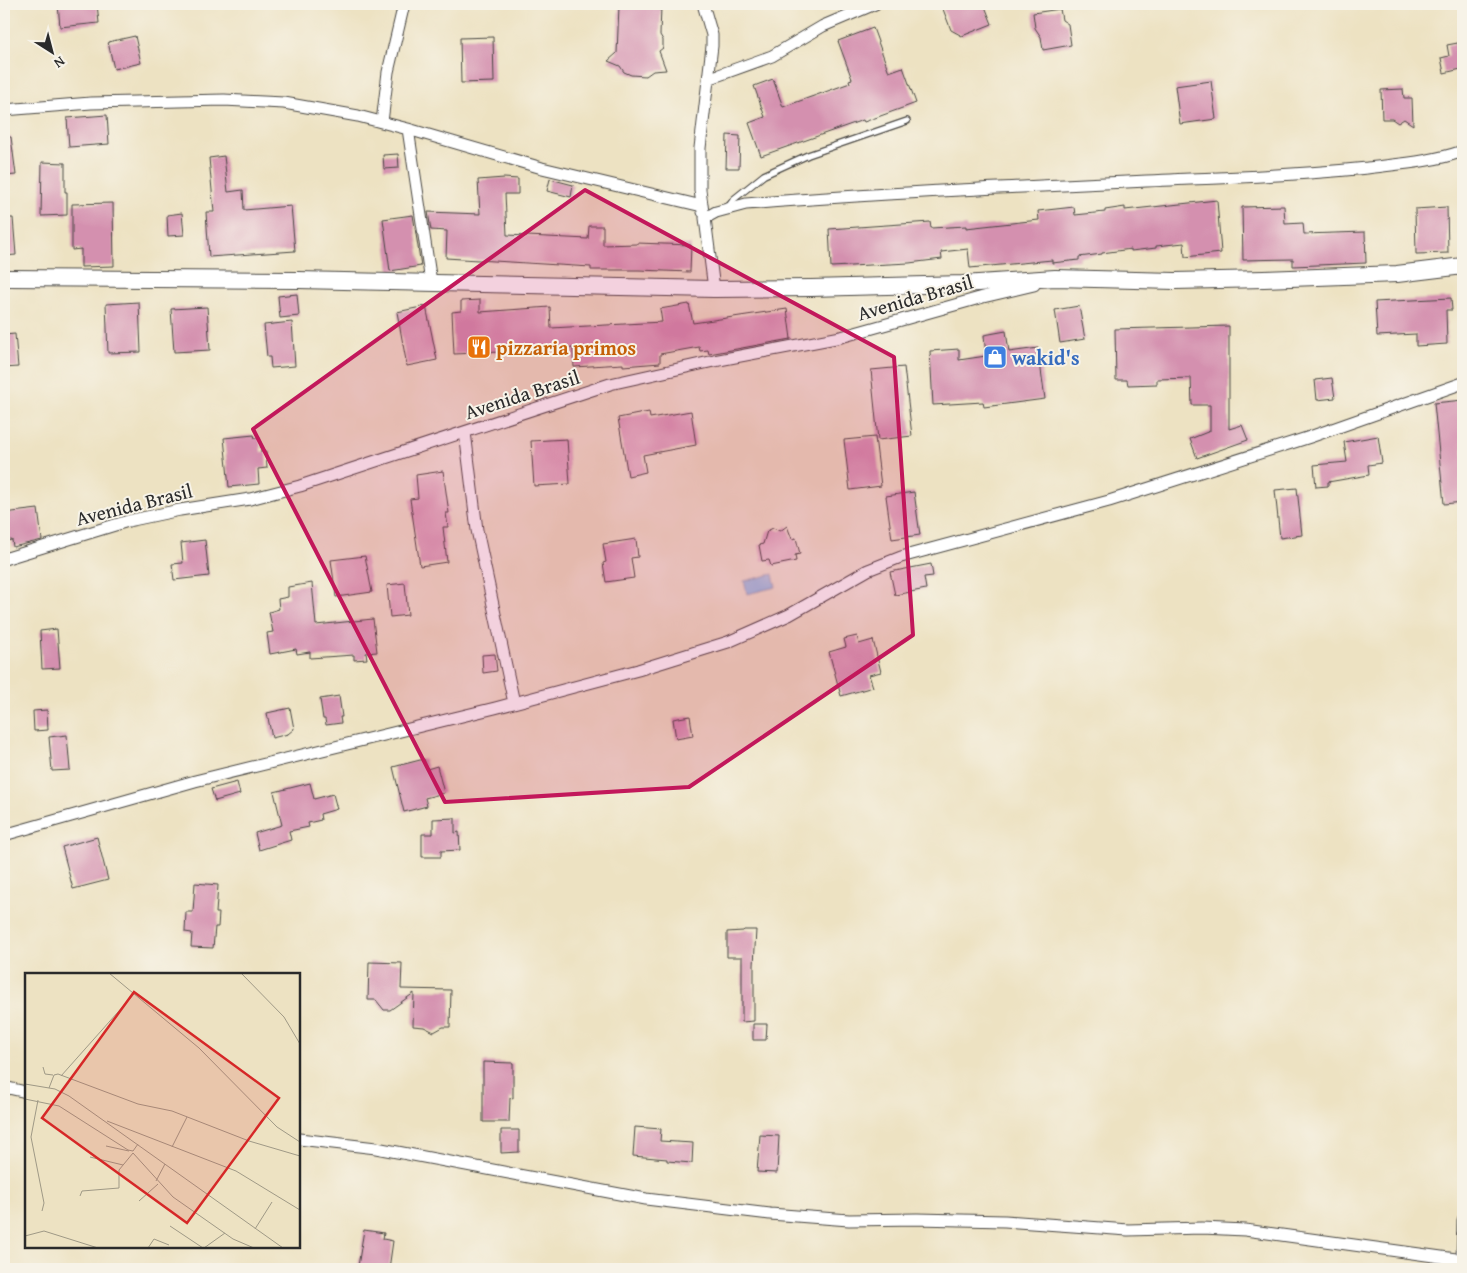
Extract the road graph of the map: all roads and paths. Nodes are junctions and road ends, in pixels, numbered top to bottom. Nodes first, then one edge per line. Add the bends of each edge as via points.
1 (404, 4) edge
2 (702, 4) edge
3 (875, 4) edge
4 (708, 79) junction
5 (4, 110) edge
6 (907, 121) dead end
7 (382, 122) junction
8 (408, 129) junction
9 (1463, 151) edge
10 (702, 206) junction
11 (727, 209) junction
12 (705, 218) junction
13 (1463, 266) edge
14 (4, 278) edge
15 (1055, 278) junction
16 (431, 282) junction
17 (714, 288) junction
18 (1463, 383) edge
19 (465, 432) junction
20 (4, 559) edge
21 (514, 704) junction
22 (4, 835) edge
23 (4, 1087) edge
24 (25, 1092) edge
25 (300, 1139) edge
26 (1463, 1220) edge
27 (1462, 1260) edge

1 - 7 street via 388,72
2 - 4 street via 712,35
3 - 4 street via 822,26 772,56
4 - 10 street via 700,148
5 - 7 street via 92,103 224,100 284,103
6 - 11 lane via 808,155 764,175 734,199
7 - 8 street
8 - 10 street via 542,168
8 - 16 street
9 - 11 street via 1417,162 1333,171 972,189 756,203
10 - 12 street
11 - 12 street
12 - 17 street
13 - 15 main road via 1397,274 1264,279
14 - 16 main road
15 - 17 main road via 891,287
15 - 19 street, Avenida Brasil via 840,338 610,384
16 - 17 main road
18 - 21 street via 1310,437 1108,500 901,557 868,570 789,615 728,642
19 - 20 street, Avenida Brasil via 300,486 250,499 128,521
19 - 21 street via 477,530
21 - 22 street via 195,781
23 - 24 street
25 - 27 street via 376,1148 646,1199 770,1214 849,1220 1005,1221 1128,1230 1245,1230
26 - 27 street

